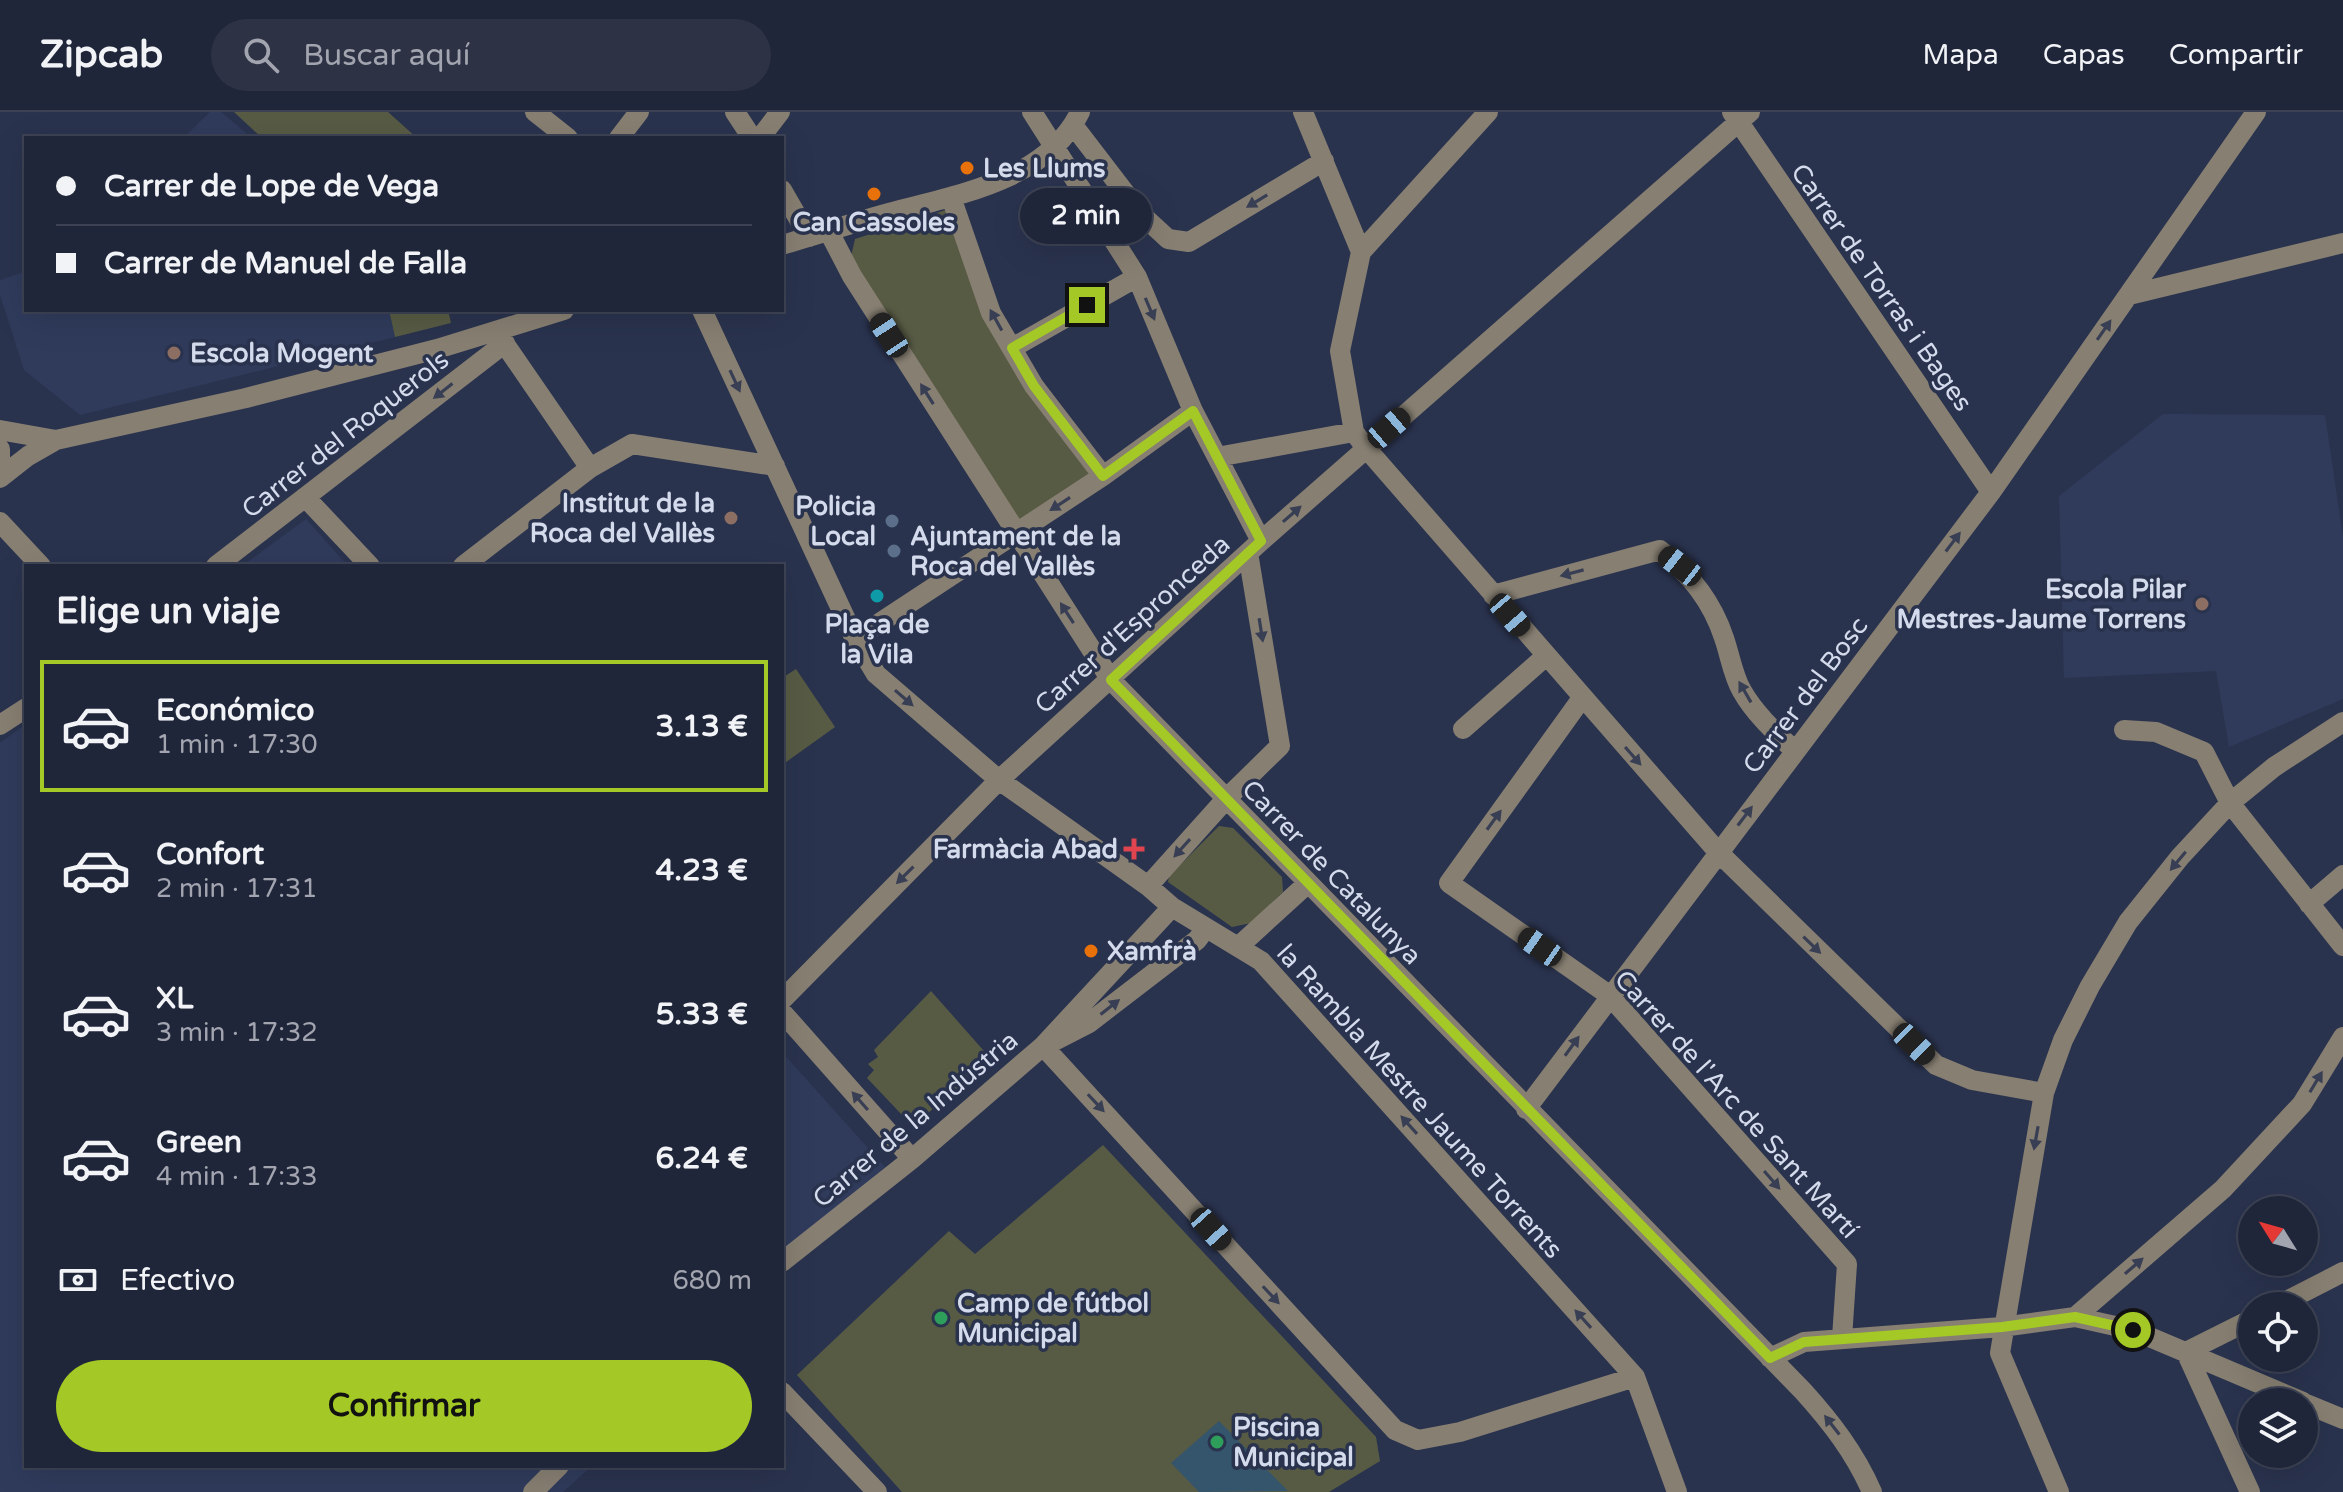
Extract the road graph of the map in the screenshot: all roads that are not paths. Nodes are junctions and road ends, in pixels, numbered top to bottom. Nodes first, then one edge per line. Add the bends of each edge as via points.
1 (535, 112) edge
2 (639, 112) edge
3 (735, 112) edge
4 (780, 112) edge
5 (1032, 112) edge
6 (1303, 112) edge
7 (1488, 112) edge
8 (2256, 112) edge
9 (1740, 116) edge
10 (1076, 119) edge
11 (565, 136) edge
12 (621, 136) edge
13 (751, 136) edge
14 (762, 136) edge
15 (1054, 146) junction
16 (1324, 161) junction
17 (784, 192) edge
18 (951, 197) junction
19 (818, 234) junction
20 (2343, 243) edge
21 (784, 244) edge
22 (1361, 252) junction
23 (1137, 277) junction
24 (2129, 295) junction
25 (559, 312) edge
26 (703, 312) edge
27 (500, 337) junction
28 (1012, 348) junction
29 (1193, 411) junction
30 (0, 430) edge
31 (56, 440) junction
32 (1360, 440) junction
33 (0, 449) edge
34 (1217, 457) junction
35 (775, 466) junction
36 (590, 468) junction
37 (0, 476) edge
38 (1103, 476) junction
39 (1991, 492) junction
40 (305, 497) junction
41 (0, 522) edge
42 (1015, 533) junction
43 (1254, 547) junction
44 (39, 564) edge
45 (219, 564) edge
46 (368, 564) edge
47 (466, 564) edge
48 (1493, 595) junction
49 (855, 639) junction
50 (1546, 656) junction
51 (1111, 680) junction
52 (1582, 698) junction
53 (24, 709) edge
54 (2343, 722) edge
55 (0, 725) edge
56 (1463, 729) dead end
57 (2124, 730) dead end
58 (1795, 751) junction
59 (999, 780) junction
60 (1226, 799) junction
61 (2230, 803) junction
62 (1718, 852) junction
63 (2343, 875) edge
64 (1148, 886) junction
65 (1313, 889) junction
66 (2309, 904) junction
67 (1172, 907) junction
68 (1206, 928) junction
69 (2343, 946) edge
70 (1238, 947) junction
71 (1609, 995) junction
72 (784, 998) edge
73 (784, 1014) edge
74 (2343, 1037) edge
75 (1043, 1046) junction
76 (2044, 1093) junction
77 (1526, 1109) junction
78 (912, 1159) junction
79 (784, 1260) edge
80 (2343, 1272) edge
81 (2304, 1292) edge
82 (2075, 1317) junction
83 (2238, 1326) edge
84 (2002, 1327) junction
85 (1842, 1338) junction
86 (2186, 1352) junction
87 (1770, 1358) junction
88 (1635, 1377) junction
89 (2270, 1388) edge
90 (784, 1394) edge
91 (2318, 1408) edge
92 (2343, 1419) edge
93 (557, 1468) edge
94 (533, 1492) edge
95 (877, 1492) edge
96 (1677, 1492) edge
97 (1872, 1492) edge
98 (2059, 1492) edge
99 (2250, 1492) edge

1 - 11 street
2 - 12 street
3 - 13 street
4 - 14 street
5 - 15 street
6 - 16 street
7 - 22 street
8 - 24 street, Carrer del Bosc
9 - 32 street, Carrer d'Espronceda
9 - 39 street, Carrer de Torras i Bages
10 - 15 street
16 -> 10 street via 1189,242 1168,239 1142,215
15 - 18 street via 1005,178
15 - 23 street
16 - 22 street
17 - 19 street, Carrer de Catalunya
18 - 19 street
28 -> 18 street via 991,313
19 - 21 street
42 -> 19 street, Carrer de Catalunya via 852,276
20 - 24 street
22 - 32 street via 1340,351
23 - 28 street
23 -> 29 street
39 -> 24 street, Carrer del Bosc
25 - 27 street
26 -> 35 street, la Rambla Mestre Jaume Torrents
27 - 31 street
27 - 36 street
27 -> 40 street, Carrer del Roquerols
28 - 38 street via 1034,386
29 - 34 street
29 - 38 street
30 - 31 street
31 - 37 street
32 - 34 street
43 -> 32 street, Carrer d'Espronceda
32 - 48 street
33 - 37 street
34 - 43 street
35 - 36 street via 632,444
35 - 49 street, la Rambla Mestre Jaume Torrents
36 - 47 street
38 -> 42 street
58 -> 39 street, Carrer del Bosc
40 - 45 street, Carrer del Roquerols
40 - 46 street
41 - 44 street
42 - 49 street
51 -> 42 street, Carrer de Catalunya
43 - 51 street, Carrer d'Espronceda
43 -> 60 street via 1280,746
48 - 50 street
58 -> 48 street via 1768,727 1741,690 1707,598 1660,550
49 -> 59 street, la Rambla Mestre Jaume Torrents via 876,674
50 - 52 street
50 - 56 street
51 - 59 street, Carrer d'Espronceda
51 - 60 street, Carrer de Catalunya
52 -> 62 street
71 -> 52 street, Carrer de l'Arc de Sant Martí via 1449,883
53 - 55 street
54 - 61 street
57 - 61 street via 2156,732 2204,752
62 -> 58 street, Carrer del Bosc
59 - 64 street, la Rambla Mestre Jaume Torrents
59 -> 72 street, Carrer d'Espronceda
60 -> 64 street
60 - 65 street, Carrer de Catalunya
61 - 66 street
61 -> 76 street via 2128,922 2063,1040
62 - 71 street, Carrer del Bosc
62 -> 76 street via 1936,1065 1972,1080
63 - 66 street
64 - 67 street, la Rambla Mestre Jaume Torrents
65 - 70 street
65 - 77 street, Carrer de Catalunya
66 - 69 street
67 - 68 street, la Rambla Mestre Jaume Torrents
67 - 75 street, Carrer de la Indústria
68 - 70 street, la Rambla Mestre Jaume Torrents
75 -> 68 street, Carrer de la Indústria via 1089,1023
88 -> 70 street, la Rambla Mestre Jaume Torrents via 1261,961
77 -> 71 street, Carrer del Bosc
71 -> 85 street, Carrer de l'Arc de Sant Martí via 1847,1264
78 -> 73 street
82 -> 74 street via 2223,1189 2302,1104
75 - 78 street, Carrer de la Indústria
75 -> 88 street via 1395,1430 1418,1440 1460,1432
76 -> 84 street
77 - 87 street, Carrer de Catalunya
78 - 79 street, Carrer de la Indústria
80 - 81 street
82 - 84 street
82 - 86 street via 2133,1330
83 - 86 street
84 - 85 street
84 - 98 street via 2000,1353
85 - 87 street via 1804,1342
86 - 89 street
86 - 99 street
97 -> 87 street, Carrer de Catalunya via 1835,1426
88 - 96 street, la Rambla Mestre Jaume Torrents
90 - 95 street
91 - 92 street
93 - 94 street

